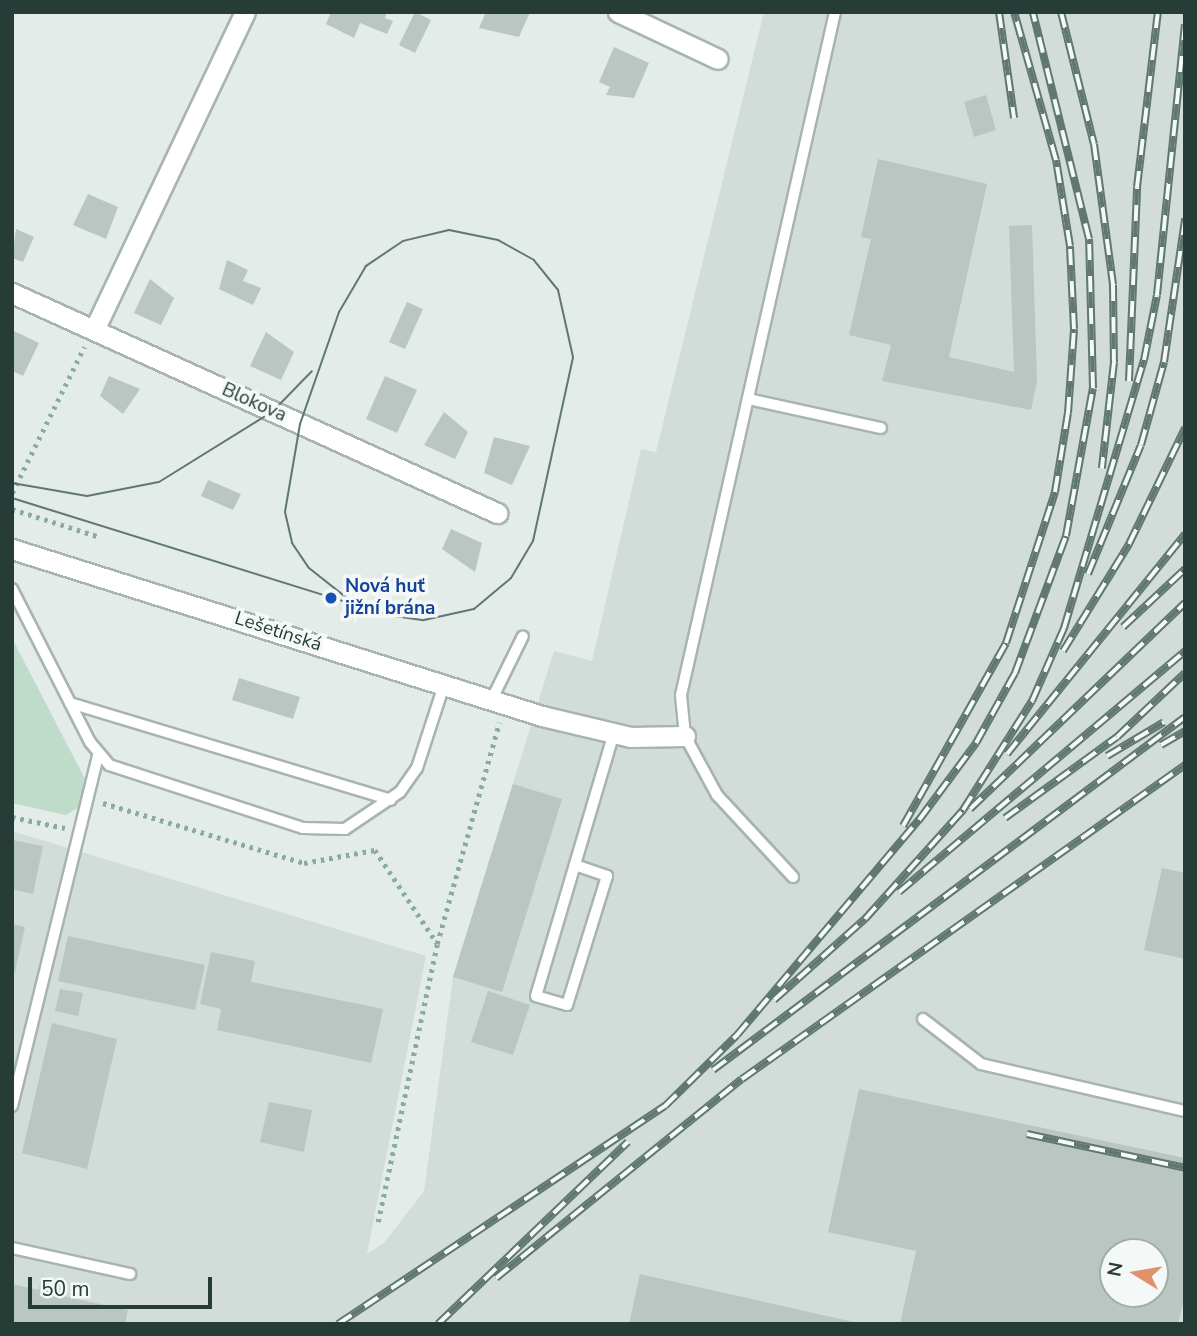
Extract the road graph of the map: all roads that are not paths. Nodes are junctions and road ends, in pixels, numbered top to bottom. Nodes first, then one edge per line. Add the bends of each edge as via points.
1 (245, 12) edge
2 (618, 12) edge
3 (835, 12) edge
4 (718, 59) dead end
5 (12, 293) edge
6 (94, 330) junction
7 (748, 399) junction
8 (881, 428) dead end
9 (497, 513) dead end
10 (12, 549) edge
11 (12, 589) edge
12 (523, 636) dead end
13 (444, 685) junction
14 (498, 703) junction
15 (70, 704) junction
16 (614, 733) junction
17 (685, 736) junction
18 (98, 755) junction
19 (391, 800) junction
20 (575, 865) junction
21 (793, 877) dead end
22 (923, 1019) dead end
23 (12, 1106) edge
24 (1185, 1111) edge
25 (12, 1248) edge
26 (130, 1274) dead end

1 - 6 street
2 - 4 street
3 - 7 lane
5 - 6 street, Blokova
6 - 9 street, Blokova
7 - 8 lane
7 - 17 lane via 681,695
10 - 13 street, Lešetínská
11 - 15 lane
12 - 14 lane
13 - 14 street, Lešetínská
13 - 19 lane via 417,768
14 - 16 street, Lešetínská
15 - 18 lane
15 - 19 lane
16 - 17 street, Lešetínská
16 - 20 lane
17 - 21 lane via 717,796
18 - 19 lane via 136,777 303,828 345,829
18 - 23 lane
20 - 20 lane via 536,996 567,1005 607,876
22 - 24 lane via 981,1064
25 - 26 lane

